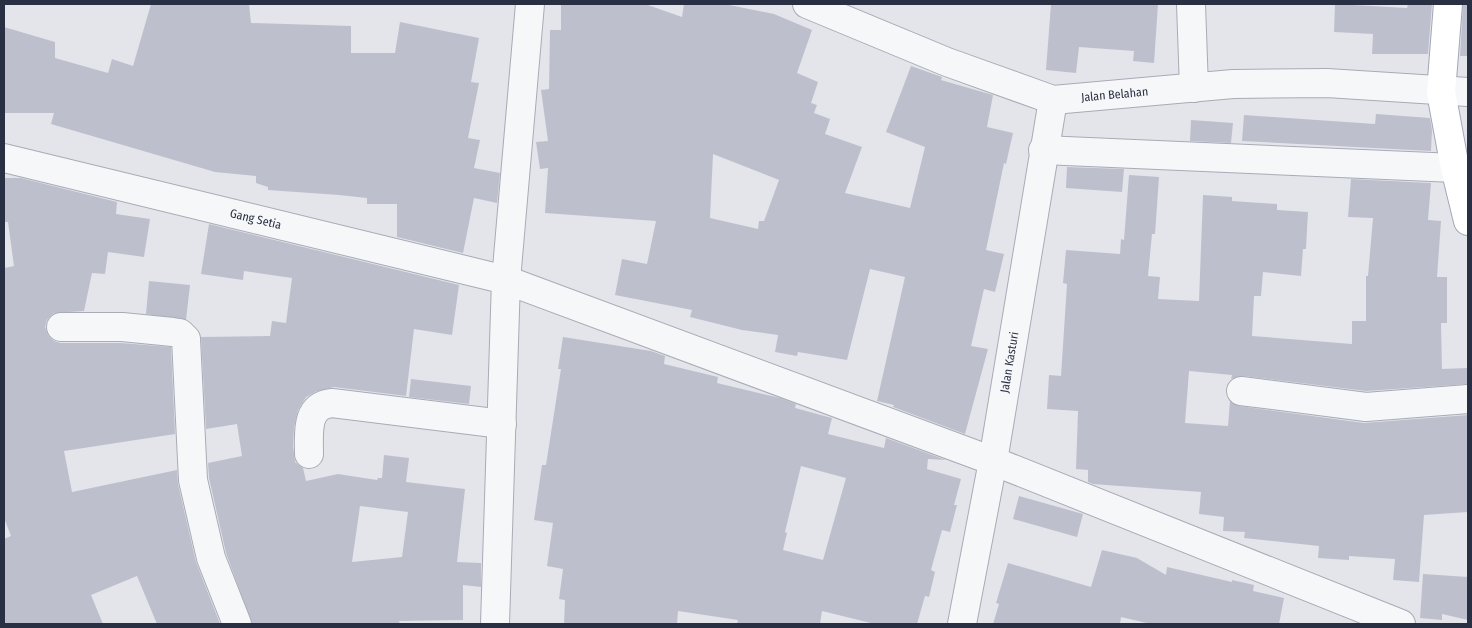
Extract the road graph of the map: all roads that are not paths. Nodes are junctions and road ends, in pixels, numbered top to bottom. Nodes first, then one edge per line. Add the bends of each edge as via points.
1 (530, 4) edge
2 (807, 4) edge
3 (1191, 4) edge
4 (1448, 4) edge
5 (1194, 88) junction
6 (1441, 92) junction
7 (1468, 92) edge
8 (1053, 100) junction
9 (1043, 150) junction
10 (4, 158) edge
11 (1455, 168) junction
12 (1468, 221) edge
13 (506, 280) junction
14 (61, 327) dead end
15 (1241, 391) dead end
16 (1468, 399) edge
17 (502, 424) junction
18 (309, 454) dead end
19 (993, 461) junction
20 (237, 624) edge
21 (495, 624) edge
22 (962, 624) edge
23 (1401, 624) edge

1 - 13 street
2 - 8 street, Jalan Belahan via 947,62
3 - 5 street
4 - 6 main road
5 - 6 street, Jalan Belahan via 1233,84 1327,83
5 - 8 street, Jalan Belahan
6 - 7 street, Jalan Belahan
6 - 11 main road
8 - 9 street, Jalan Kasturi
9 - 11 street
9 - 19 street, Jalan Kasturi
10 - 13 street, Gang Setia
11 - 12 main road
13 - 17 street
13 - 19 street, Gang Setia
14 - 20 street via 122,327 173,332 186,339 193,480 211,558
15 - 16 street via 1366,408
17 - 18 street via 322,404 315,409 310,420
17 - 21 street
19 - 22 street, Jalan Kasturi
19 - 23 street, Gang Setia

